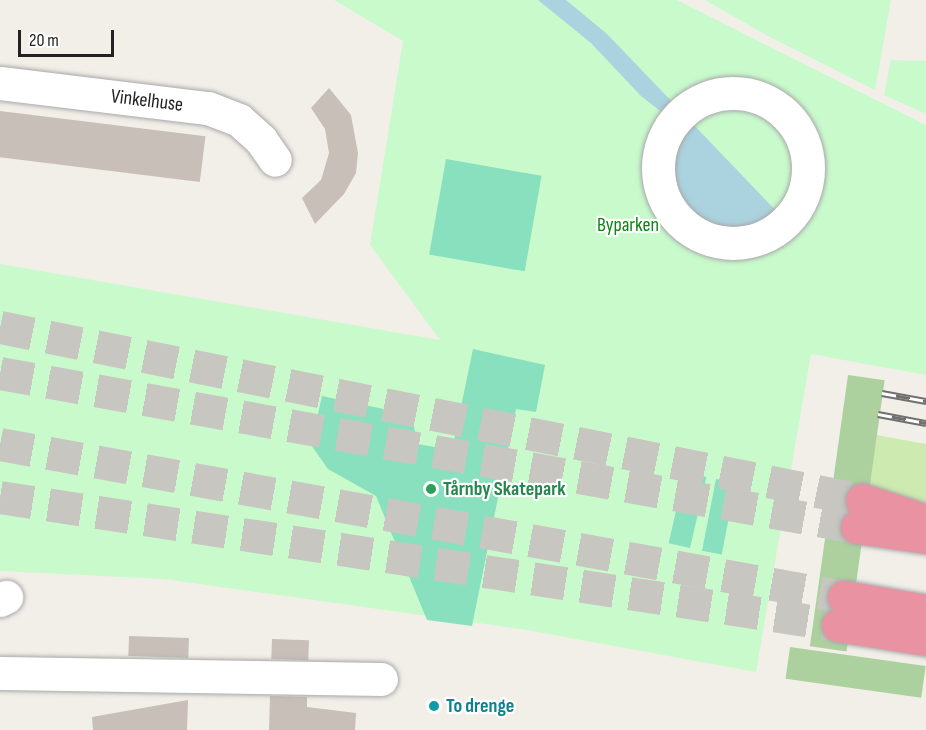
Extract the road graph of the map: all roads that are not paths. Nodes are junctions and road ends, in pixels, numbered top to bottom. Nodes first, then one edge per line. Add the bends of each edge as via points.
1 (0, 83) edge
2 (691, 105) joint
3 (275, 160) dead end
4 (926, 521) edge
5 (926, 537) edge
6 (926, 611) edge
7 (926, 639) edge
8 (0, 673) edge
9 (381, 679) dead end

1 - 3 street, Vinkelhuse via 208,108 238,120 261,140
2 - 2 street via 719,94 748,93 770,102 788,116 801,134 808,156 808,178 792,215 778,229 760,239 720,243 701,237 671,211 657,173 659,153 665,134
4 - 5 highway via 859,514
6 - 7 highway via 841,611
8 - 9 street

